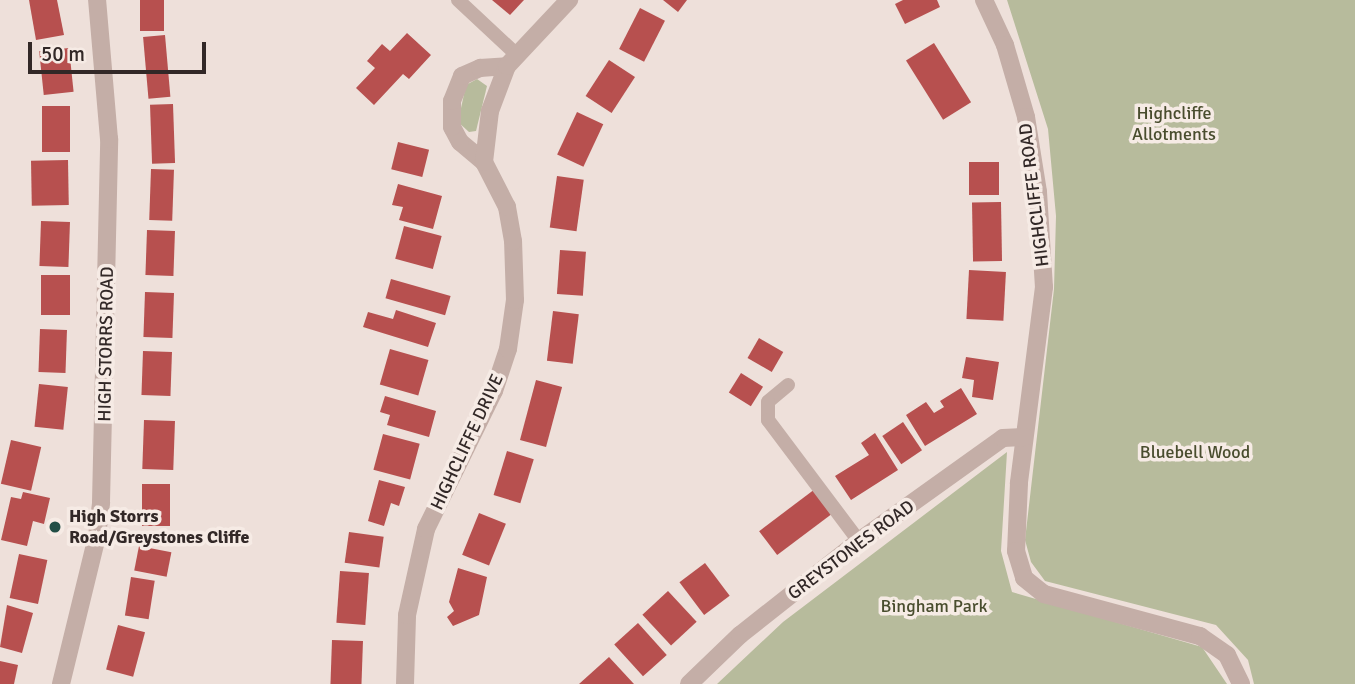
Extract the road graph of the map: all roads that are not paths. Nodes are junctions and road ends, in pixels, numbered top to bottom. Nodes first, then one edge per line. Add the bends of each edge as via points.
1 (97, 0) edge
2 (457, 0) edge
3 (569, 0) edge
4 (984, 0) edge
5 (512, 60) junction
6 (484, 162) junction
7 (788, 385) dead end
8 (1024, 438) junction
9 (859, 541) junction
10 (61, 684) edge
11 (405, 684) edge
12 (689, 684) edge
13 (1241, 684) edge

1 - 10 street, HIGH STORRS ROAD via 109,139 101,502 97,537
2 - 5 lane
3 - 5 street
4 - 8 street, HIGHCLIFFE ROAD via 1005,45 1026,117 1038,192 1044,287
5 - 6 street via 489,111
5 - 6 street, HIGHCLIFFE DRIVE via 462,76 452,101 452,127 460,142
6 - 11 street, HIGHCLIFFE DRIVE via 507,207 513,241 515,299 508,349 494,391 426,529 408,614
7 - 9 lane via 768,402 768,421
8 - 9 street, GREYSTONES ROAD via 1003,438
8 - 13 street, HIGHCLIFFE ROAD via 1016,551 1024,578 1044,594 1200,636 1227,655
9 - 12 street, GREYSTONES ROAD via 740,635

